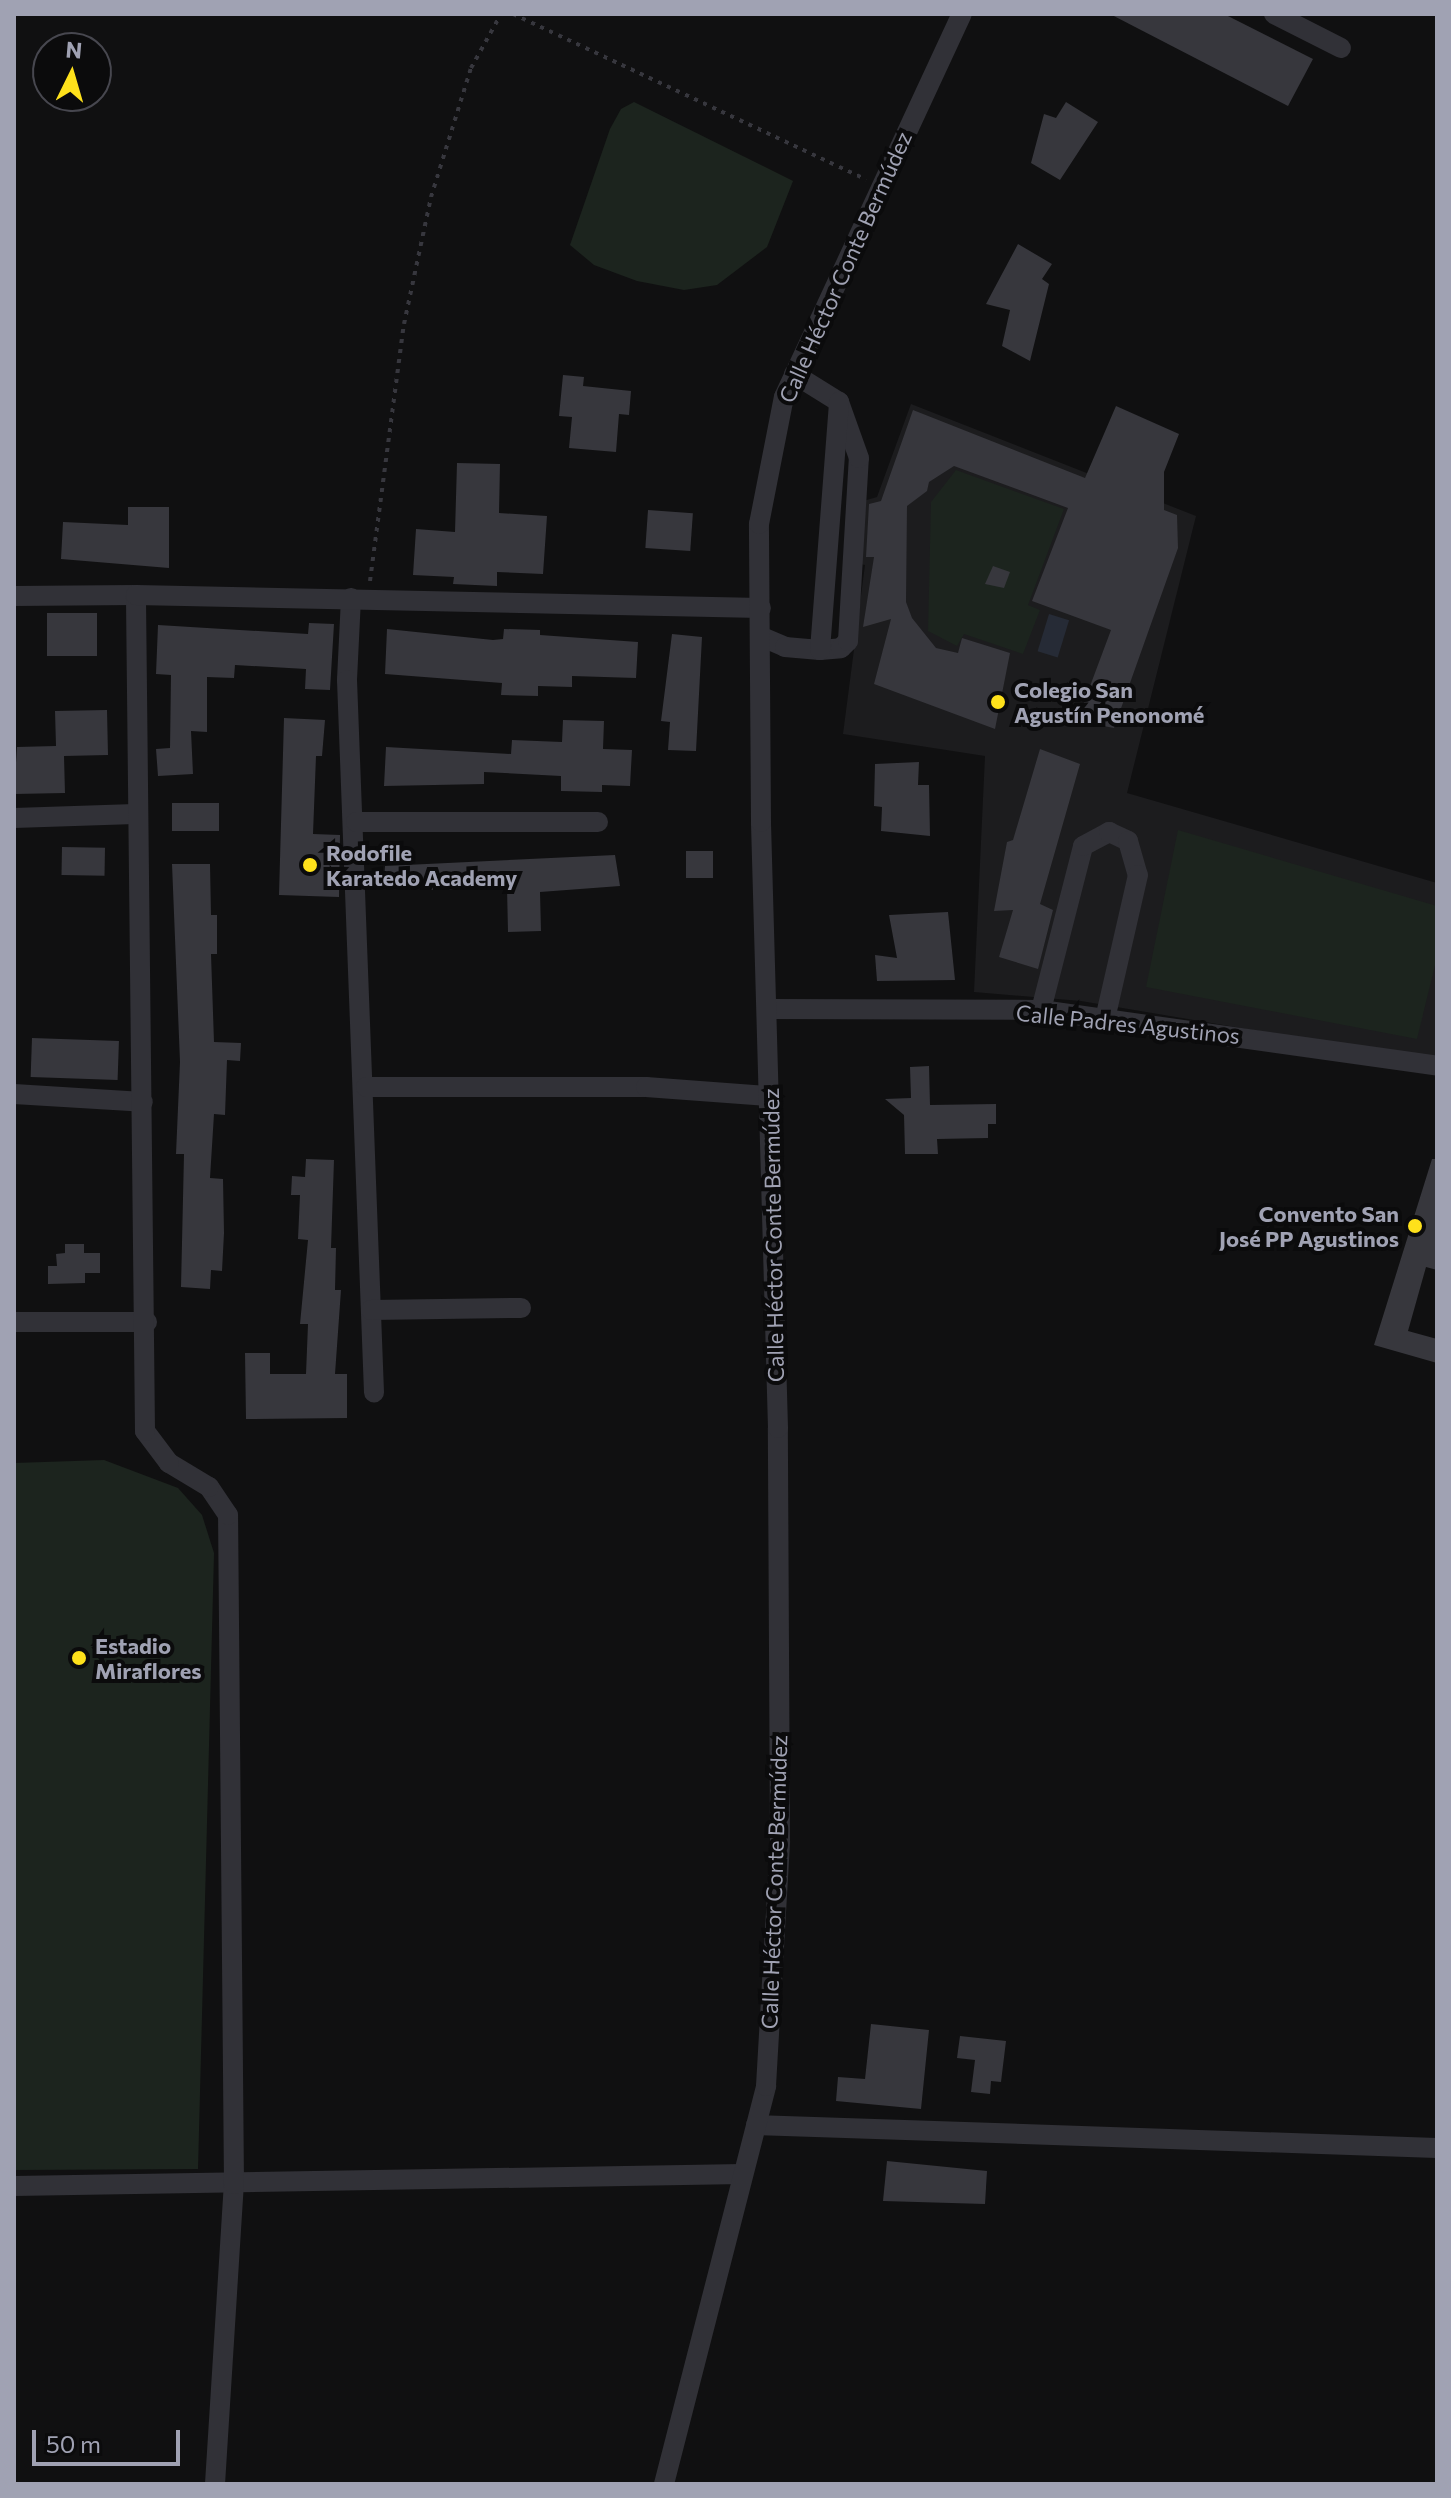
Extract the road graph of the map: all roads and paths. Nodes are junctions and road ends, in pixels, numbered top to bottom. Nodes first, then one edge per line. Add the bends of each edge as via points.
1 (501, 14) edge
2 (513, 14) edge
3 (962, 14) edge
4 (1274, 14) edge
5 (1341, 48) dead end
6 (879, 185) junction
7 (794, 374) junction
8 (136, 595) junction
9 (14, 596) edge
10 (359, 599) junction
11 (761, 608) junction
12 (762, 637) junction
13 (135, 814) junction
14 (14, 818) edge
15 (356, 822) junction
16 (598, 822) dead end
17 (768, 1009) junction
18 (1041, 1010) junction
19 (1105, 1019) junction
20 (1437, 1066) edge
21 (366, 1087) junction
22 (14, 1094) edge
23 (770, 1096) junction
24 (143, 1102) junction
25 (521, 1308) dead end
26 (371, 1310) junction
27 (14, 1322) edge
28 (147, 1322) junction
29 (374, 1392) dead end
30 (756, 2125) junction
31 (1437, 2148) edge
32 (743, 2174) junction
33 (234, 2184) junction
34 (14, 2186) edge
35 (215, 2484) edge
36 (664, 2484) edge

1 - 10 path via 471,68 431,197 404,324
2 - 6 path
3 - 6 street, Calle Héctor Conte Bermúdez
4 - 5 street
6 - 7 street, Calle Héctor Conte Bermúdez
7 - 11 street, Calle Héctor Conte Bermúdez via 784,397 759,524
7 - 12 street via 839,402 859,458 846,644 820,650 785,647
8 - 9 street
8 - 10 street
8 - 13 street
10 - 11 street
10 - 15 street via 347,680
11 - 12 street, Calle Héctor Conte Bermúdez
12 - 17 street, Calle Héctor Conte Bermúdez
13 - 14 street
13 - 24 street
15 - 16 street
15 - 21 street
17 - 18 street, Calle Padres Agustinos
17 - 23 street, Calle Héctor Conte Bermúdez
18 - 19 street, Calle Padres Agustinos
18 - 19 street via 1083,846 1109,832 1128,841 1138,875
19 - 20 street, Calle Padres Agustinos
21 - 23 street via 646,1087
21 - 26 street
22 - 24 street
23 - 30 street, Calle Héctor Conte Bermúdez via 780,1841 766,2086
24 - 28 street
25 - 26 street
26 - 29 street
27 - 28 street
28 - 33 street via 145,1431 169,1463 209,1487 228,1515
30 - 31 street
30 - 32 street, Calle Héctor Conte Bermúdez
32 - 33 street
32 - 36 street, Calle Héctor Conte Bermúdez
33 - 34 street
33 - 35 street

